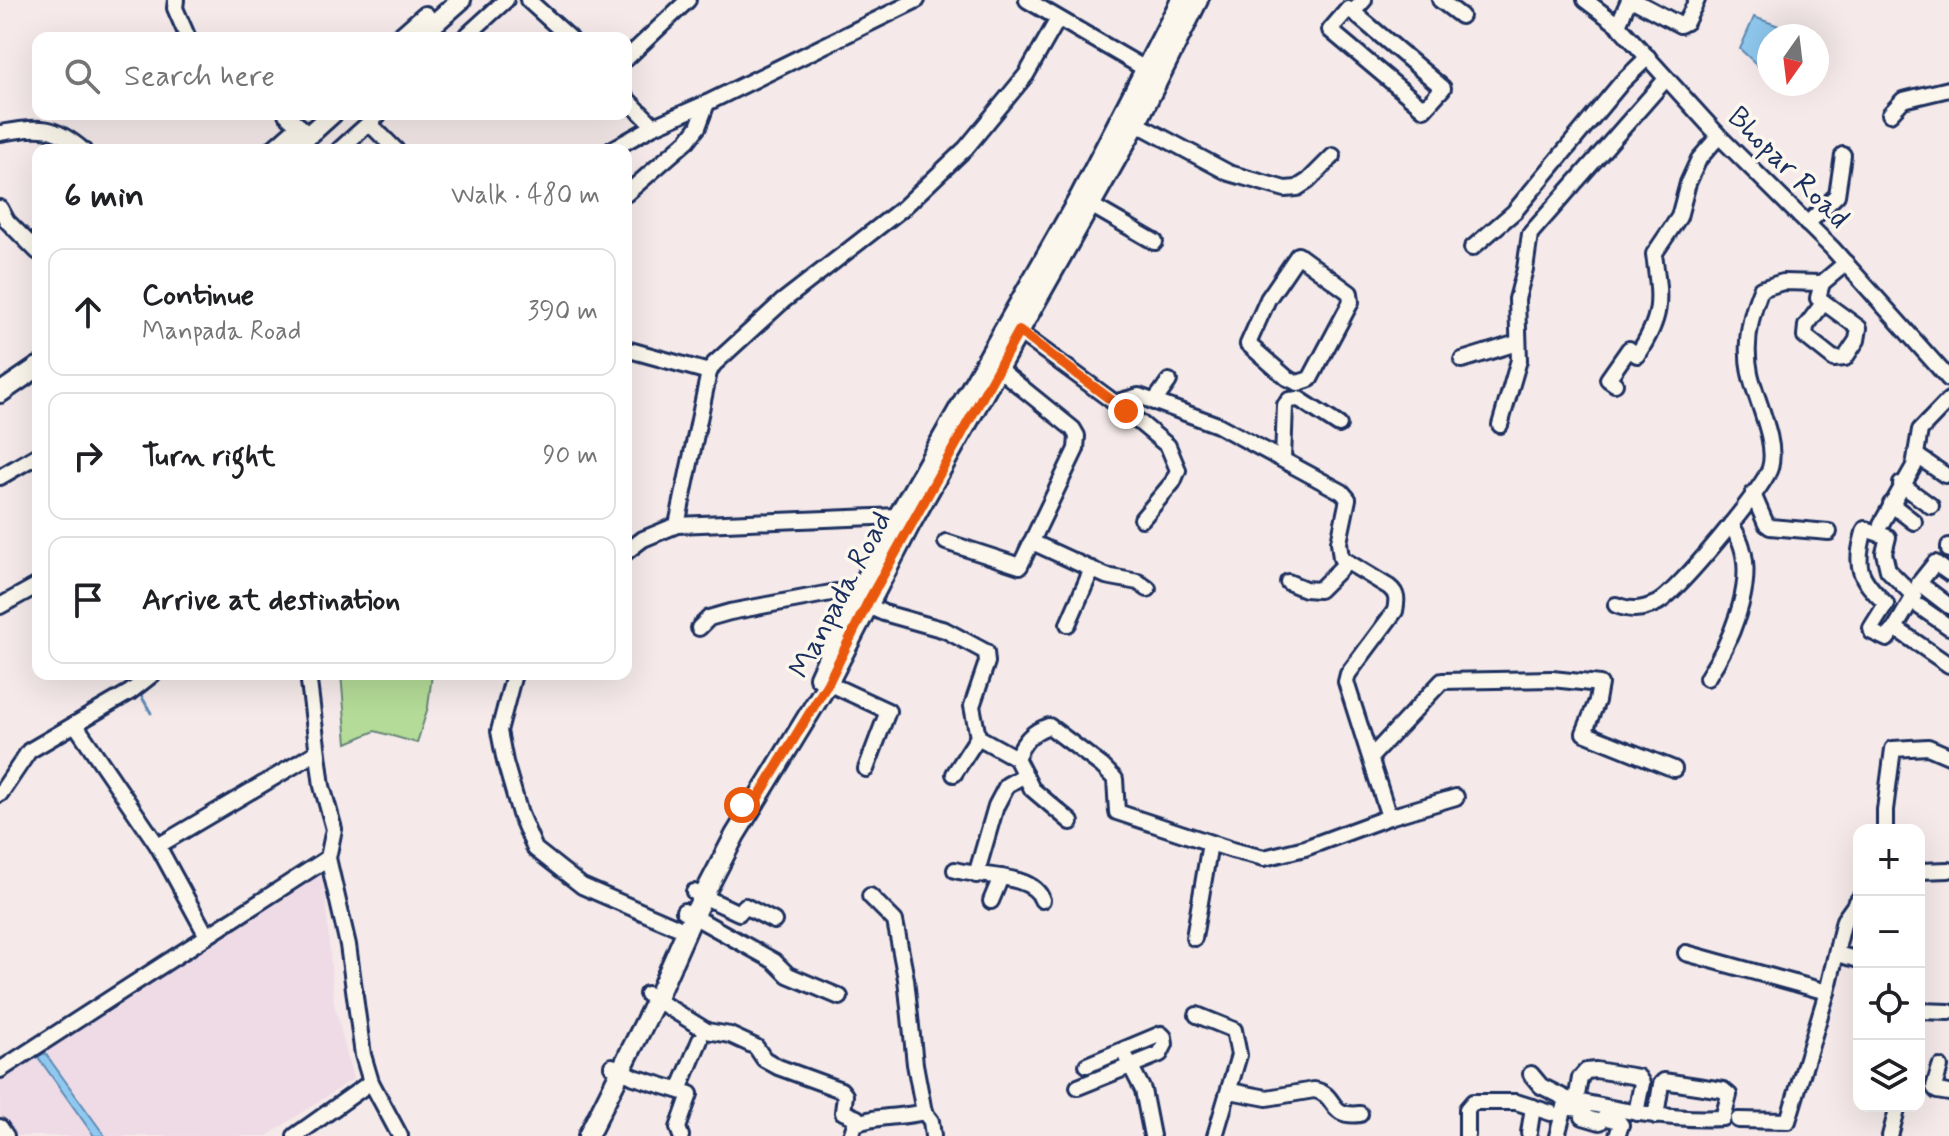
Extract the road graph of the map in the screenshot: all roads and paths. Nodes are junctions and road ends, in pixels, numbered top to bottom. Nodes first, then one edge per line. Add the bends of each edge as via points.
1 (176, 0) edge
2 (443, 0) edge
3 (461, 0) edge
4 (506, 0) edge
5 (528, 0) edge
6 (688, 0) edge
7 (917, 0) edge
8 (1027, 0) edge
9 (1181, 0) edge
10 (1198, 0) edge
11 (1364, 0) edge
12 (1440, 0) edge
13 (1585, 0) edge
14 (1631, 0) edge
15 (1697, 0) edge
16 (1353, 12) junction
17 (1461, 16) dead end
18 (1058, 19) junction
19 (1618, 25) junction
20 (185, 32) edge
21 (407, 32) edge
22 (425, 32) edge
23 (471, 32) edge
24 (563, 32) edge
25 (632, 53) edge
26 (1648, 57) junction
27 (1153, 74) junction
28 (1666, 79) junction
29 (1949, 89) edge
30 (707, 103) junction
31 (632, 104) edge
32 (1890, 114) dead end
33 (293, 120) edge
34 (325, 120) edge
35 (372, 120) edge
36 (375, 120) edge
37 (1129, 120) junction
38 (654, 126) junction
39 (0, 133) edge
40 (1719, 136) junction
41 (76, 144) edge
42 (278, 144) edge
43 (299, 144) edge
44 (346, 144) edge
45 (392, 144) edge
46 (622, 144) edge
47 (1843, 155) dead end
48 (1333, 156) dead end
49 (632, 189) edge
50 (1085, 202) junction
51 (0, 208) edge
52 (4, 222) edge
53 (1807, 224) junction
54 (1155, 242) dead end
55 (32, 247) edge
56 (1472, 248) dead end
57 (1846, 263) junction
58 (1822, 283) junction
59 (1268, 299) joint
60 (1824, 302) dead end
61 (1012, 327) junction
62 (1517, 343) junction
63 (632, 351) edge
64 (32, 358) edge
65 (1462, 360) dead end
66 (992, 363) junction
67 (32, 371) edge
68 (709, 372) junction
69 (0, 379) edge
70 (1949, 379) edge
71 (1169, 381) dead end
72 (1615, 384) dead end
73 (0, 393) edge
74 (1949, 400) edge
75 (1154, 402) junction
76 (1114, 403) junction
77 (1339, 425) dead end
78 (1500, 425) dead end
79 (1916, 455) junction
80 (32, 458) edge
81 (1283, 459) junction
82 (1945, 475) dead end
83 (0, 477) edge
84 (1901, 484) junction
85 (1753, 494) junction
86 (1891, 504) junction
87 (1931, 506) dead end
88 (904, 519) junction
89 (1142, 519) dead end
90 (1914, 522) dead end
91 (1731, 524) junction
92 (1881, 524) dead end
93 (677, 525) junction
94 (1829, 532) dead end
95 (946, 542) dead end
96 (1032, 542) junction
97 (632, 547) edge
98 (1346, 563) junction
99 (1092, 569) junction
100 (1949, 573) edge
101 (1288, 582) dead end
102 (32, 588) edge
103 (1148, 589) dead end
104 (860, 603) junction
105 (1616, 605) dead end
106 (0, 606) edge
107 (1949, 606) edge
108 (1920, 607) dead end
109 (1068, 624) dead end
110 (1949, 627) edge
111 (699, 628) dead end
112 (1895, 628) junction
113 (1949, 665) edge
114 (1707, 678) dead end
115 (145, 680) edge
116 (309, 680) edge
117 (512, 680) edge
118 (823, 680) junction
119 (75, 724) junction
120 (978, 737) junction
121 (317, 752) junction
122 (1949, 756) edge
123 (1371, 757) junction
124 (1016, 758) junction
125 (866, 769) dead end
126 (1674, 769) dead end
127 (954, 774) dead end
128 (1025, 775) junction
129 (0, 794) edge
130 (1456, 797) dead end
131 (1389, 817) junction
132 (1071, 822) dead end
133 (1885, 824) edge
134 (1210, 843) junction
135 (158, 846) junction
136 (328, 858) junction
137 (955, 870) dead end
138 (1949, 870) edge
139 (1925, 871) edge
140 (976, 875) junction
141 (1001, 877) junction
142 (698, 894) junction
143 (870, 896) dead end
144 (1042, 900) dead end
145 (991, 901) dead end
146 (1853, 907) edge
147 (685, 921) junction
148 (774, 921) dead end
149 (207, 936) junction
150 (1194, 938) dead end
151 (1686, 953) dead end
152 (1837, 954) junction
153 (1853, 958) edge
154 (1827, 992) junction
155 (651, 997) junction
156 (840, 997) dead end
157 (1925, 1011) edge
158 (1949, 1012) edge
159 (1197, 1015) dead end
160 (700, 1040) dead end
161 (1119, 1047) junction
162 (1087, 1065) dead end
163 (1132, 1065) junction
164 (1940, 1067) dead end
165 (616, 1068) junction
166 (0, 1070) edge
167 (1531, 1074) dead end
168 (371, 1082) junction
169 (1078, 1087) dead end
170 (679, 1090) junction
171 (1230, 1091) junction
172 (1949, 1093) edge
173 (1572, 1100) junction
174 (1533, 1107) junction
175 (924, 1112) junction
176 (1896, 1112) edge
177 (1551, 1113) dead end
178 (1636, 1113) junction
179 (1360, 1114) dead end
180 (1656, 1116) junction
181 (1738, 1120) dead end
182 (0, 1127) edge
183 (853, 1130) edge
184 (585, 1132) edge
185 (1529, 1133) dead end
186 (6, 1136) edge
187 (295, 1136) edge
188 (400, 1136) edge
189 (681, 1136) edge
190 (933, 1136) edge
191 (1152, 1136) edge
192 (1215, 1136) edge
193 (1467, 1136) edge
194 (1560, 1136) edge
195 (1617, 1136) edge
196 (1890, 1136) edge

1 - 20 street
2 - 21 main road
3 - 22 main road
4 - 23 street
5 - 24 street
6 - 25 street
7 - 30 street
8 - 18 street
9 - 27 main road, Manpada Road
10 - 27 main road, Manpada Road
11 - 16 street
12 - 17 street
13 - 19 street, Bhopar Road
14 - 15 street via 1680,25
14 - 19 street
16 - 16 street via 1348,9 1330,30 1424,109 1443,88
18 - 27 street
18 - 68 street via 1026,75 966,148 903,208 783,301
19 - 26 street, Bhopar Road
26 - 28 street, Bhopar Road
26 - 56 street via 1514,212
27 - 37 main road, Manpada Road
28 - 40 street, Bhopar Road
28 - 62 street via 1530,234 1517,299
29 - 32 street via 1903,100
30 - 38 street
30 - 49 street via 688,140
31 - 38 street
33 - 42 main road
34 - 43 main road
35 - 44 street
36 - 45 street
37 - 48 street via 1229,173 1285,189 1308,181
37 - 50 main road, Manpada Road
38 - 46 street
39 - 41 street via 39,127
40 - 53 street, Bhopar Road
40 - 72 street via 1699,159 1679,217 1654,254 1660,299 1653,331 1637,355 1629,349 1608,379
47 - 53 street via 1837,195
50 - 54 street
50 - 61 main road, Manpada Road
51 - 52 street
52 - 55 street
53 - 57 street, Bhopar Road
57 - 58 street
57 - 70 street, Bhopar Road
58 - 60 street via 1818,298
58 - 85 street via 1783,282 1761,289 1750,315 1749,371 1768,434 1771,467
59 - 59 street via 1298,255 1350,293 1351,302 1310,379 1298,383 1287,378 1248,344
61 - 66 main road, Manpada Road
61 - 76 street
62 - 65 street
62 - 78 street via 1519,360
63 - 68 street
64 - 69 main road
66 - 88 main road, Manpada Road
66 - 96 street via 1077,436 1076,449
67 - 73 main road
68 - 93 street
71 - 75 street
74 - 79 street via 1920,430
75 - 76 street via 1139,396
75 - 81 street via 1218,425
76 - 89 street via 1168,446 1178,470
77 - 81 street via 1299,399 1289,400
79 - 82 street
79 - 84 street
80 - 83 street
81 - 98 street via 1348,499 1338,553
84 - 86 street
84 - 87 street
85 - 91 street
85 - 94 street via 1770,527
86 - 90 street
86 - 92 street
88 - 93 street
88 - 104 main road, Manpada Road
91 - 105 street via 1660,602 1639,610
91 - 114 street via 1742,547 1744,588 1728,644
93 - 97 street
95 - 96 street via 1017,567
96 - 99 street
98 - 101 street via 1319,590
98 - 123 street via 1395,591 1397,600 1395,611 1346,682
99 - 103 street
99 - 109 street
100 - 107 street via 1935,563 1919,584
102 - 106 street
104 - 111 street via 829,592 730,612 709,618
104 - 118 main road, Manpada Road
104 - 120 street via 945,630 986,652 972,706
108 - 110 street
112 - 112 street via 1914,596 1888,570 1888,537 1865,529 1857,565 1871,591 1886,604 1871,630 1887,639
112 - 113 street
115 - 119 street
116 - 121 street
117 - 147 street via 499,731 520,814 535,849 582,886
118 - 125 street via 888,711
118 - 142 main road, Manpada Road
119 - 129 street via 29,751
119 - 135 street
120 - 124 street
120 - 127 street
121 - 135 street
121 - 136 street via 334,829
122 - 133 street via 1928,747 1893,749
123 - 126 street via 1442,681 1552,679 1600,684 1584,733
123 - 131 street
124 - 128 street
124 - 134 street via 1035,731 1049,726 1115,779 1117,812
128 - 132 street via 1032,789
128 - 140 street via 1007,785 996,806
130 - 131 street
131 - 134 street via 1279,856 1264,858
134 - 150 street
135 - 149 street
136 - 149 street
136 - 168 street
137 - 140 street
138 - 139 street
140 - 141 street
141 - 144 street via 1030,885
141 - 145 street
142 - 147 main road, Manpada Road
142 - 148 street via 739,913 745,906
143 - 175 street via 895,921
146 - 152 street via 1844,920
147 - 155 main road, Manpada Road
147 - 156 street
149 - 166 street
151 - 154 street
152 - 153 street
152 - 154 street
154 - 181 street via 1788,1121
155 - 165 main road, Manpada Road
155 - 183 street via 707,1031 756,1047 778,1067 841,1090 843,1112 857,1118
157 - 158 street
159 - 171 street via 1234,1030 1239,1055
160 - 170 street
161 - 162 street
161 - 163 street
161 - 163 street via 1163,1034 1160,1054
163 - 169 street
163 - 191 street
164 - 172 street via 1934,1087
165 - 170 street
165 - 184 main road, Manpada Road
167 - 173 street via 1541,1086
168 - 187 street
168 - 188 street
170 - 189 street via 690,1097 678,1128
171 - 179 street via 1267,1098 1321,1091 1335,1109
171 - 192 street
173 - 178 street
173 - 178 street via 1586,1071 1638,1077 1642,1083
173 - 194 street
174 - 177 street
174 - 185 street
174 - 193 street via 1473,1102 1467,1109
175 - 183 street via 879,1117
175 - 190 street
176 - 196 street
178 - 180 street
180 - 180 street via 1723,1118 1729,1095 1664,1081
182 - 186 street
194 - 195 street via 1573,1106 1584,1109 1583,1117 1601,1123 1605,1117 1618,1121

